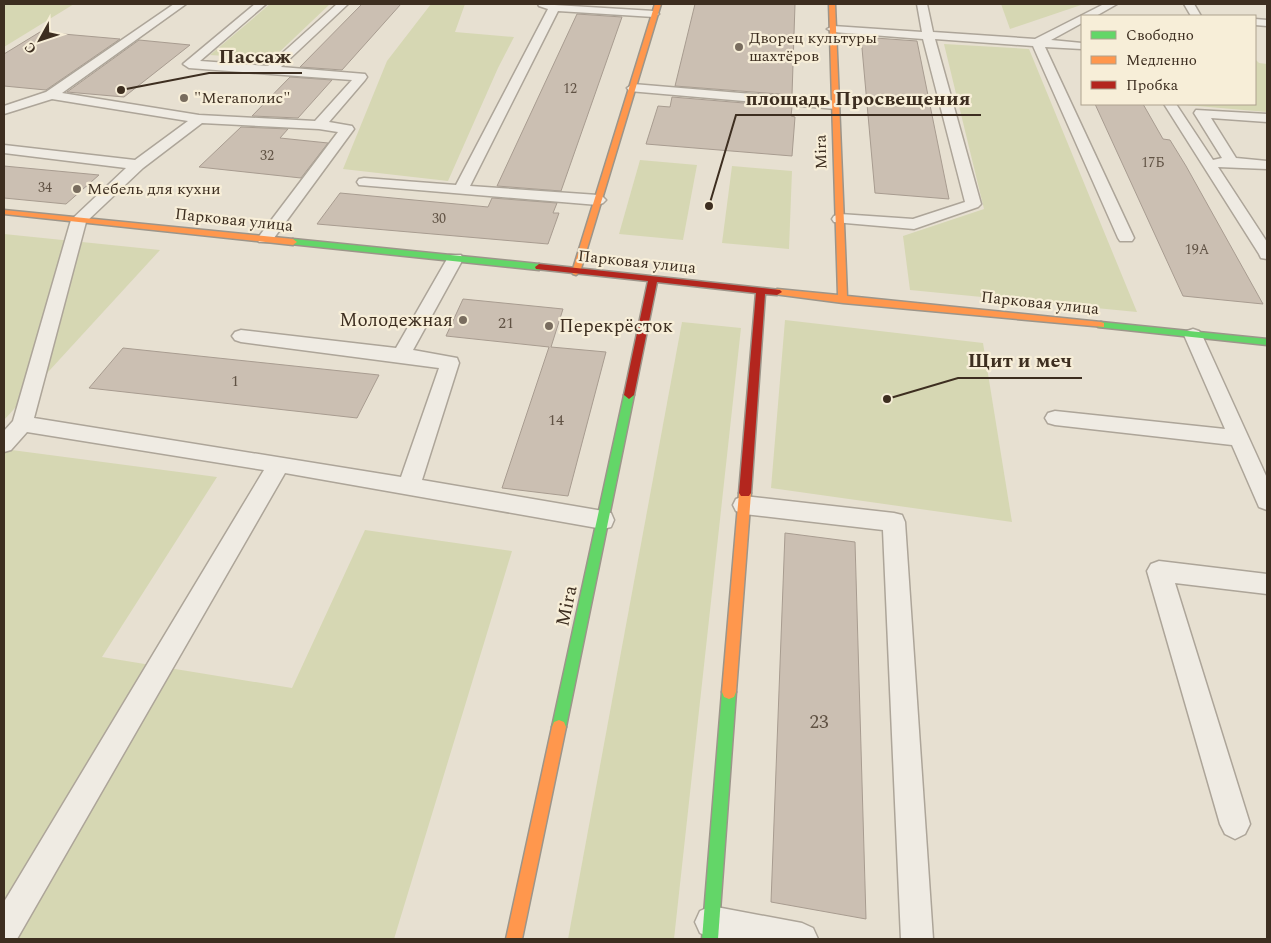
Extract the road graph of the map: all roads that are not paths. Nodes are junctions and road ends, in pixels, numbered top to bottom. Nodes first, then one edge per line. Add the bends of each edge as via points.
1 (181, 4) edge
2 (261, 4) edge
3 (343, 4) edge
4 (832, 4) edge
5 (922, 4) edge
6 (1112, 4) edge
7 (1189, 4) edge
8 (550, 5) edge
9 (656, 9) edge
10 (1090, 15) edge
11 (1195, 15) edge
12 (1081, 20) edge
13 (833, 29) junction
14 (928, 35) junction
15 (1037, 43) junction
16 (1081, 46) edge
17 (271, 70) junction
18 (633, 88) junction
19 (51, 95) junction
20 (836, 105) junction
21 (1171, 105) edge
22 (4, 110) edge
23 (1267, 118) edge
24 (199, 119) junction
25 (319, 125) junction
26 (4, 149) edge
27 (1231, 162) junction
28 (1207, 164) junction
29 (138, 165) junction
30 (1267, 165) edge
31 (364, 182) dead end
32 (461, 190) junction
33 (598, 200) junction
34 (4, 212) edge
35 (840, 219) junction
36 (80, 220) junction
37 (1126, 238) dead end
38 (265, 240) junction
39 (1266, 251) edge
40 (455, 259) junction
41 (576, 272) junction
42 (653, 280) junction
43 (761, 291) junction
44 (843, 300) junction
45 (1193, 335) junction
46 (241, 336) dead end
47 (1267, 342) edge
48 (402, 355) junction
49 (1054, 418) dead end
50 (22, 424) junction
51 (1239, 438) junction
52 (4, 444) edge
53 (279, 464) junction
54 (409, 486) junction
55 (1267, 500) edge
56 (744, 505) junction
57 (603, 520) junction
58 (1267, 584) edge
59 (1235, 824) dead end
60 (4, 931) edge
61 (710, 931) edge
62 (514, 939) edge
63 (802, 939) edge
64 (917, 939) edge

1 - 19 lane
2 - 17 lane via 189,64
3 - 17 lane
4 - 13 main road, Mira
5 - 14 lane
6 - 10 lane
7 - 11 lane
8 - 9 lane
8 - 32 lane
9 - 18 main road
12 - 15 lane
13 - 14 lane
13 - 20 main road, Mira
14 - 15 lane
14 - 35 lane via 973,204 914,224
15 - 16 lane
15 - 37 lane
17 - 25 lane via 361,77
18 - 20 lane
18 - 33 main road
19 - 22 lane
19 - 24 lane
20 - 35 main road, Mira
21 - 28 lane
23 - 27 lane via 1201,113
24 - 25 lane
24 - 29 lane
25 - 38 lane via 347,129
26 - 29 lane
27 - 28 lane
27 - 30 lane
28 - 39 lane
29 - 36 lane
31 - 32 lane
32 - 33 lane
33 - 41 main road
34 - 36 main road, Парковая улица
35 - 44 main road, Mira
36 - 38 main road, Парковая улица
36 - 50 lane
38 - 40 main road, Парковая улица
40 - 41 main road, Парковая улица
40 - 48 lane
41 - 42 main road, Парковая улица
42 - 43 main road, Парковая улица
42 - 57 main road, Mira
43 - 44 main road, Парковая улица
43 - 56 main road
44 - 45 main road, Парковая улица
45 - 47 main road, Парковая улица
45 - 51 lane
46 - 48 lane
48 - 54 lane via 450,363
49 - 51 lane
50 - 52 lane
50 - 53 lane
51 - 55 lane
53 - 54 lane
53 - 60 lane
54 - 57 lane
56 - 61 main road
56 - 64 lane via 894,522
57 - 62 main road, Mira
58 - 59 lane via 1159,572
61 - 63 lane

